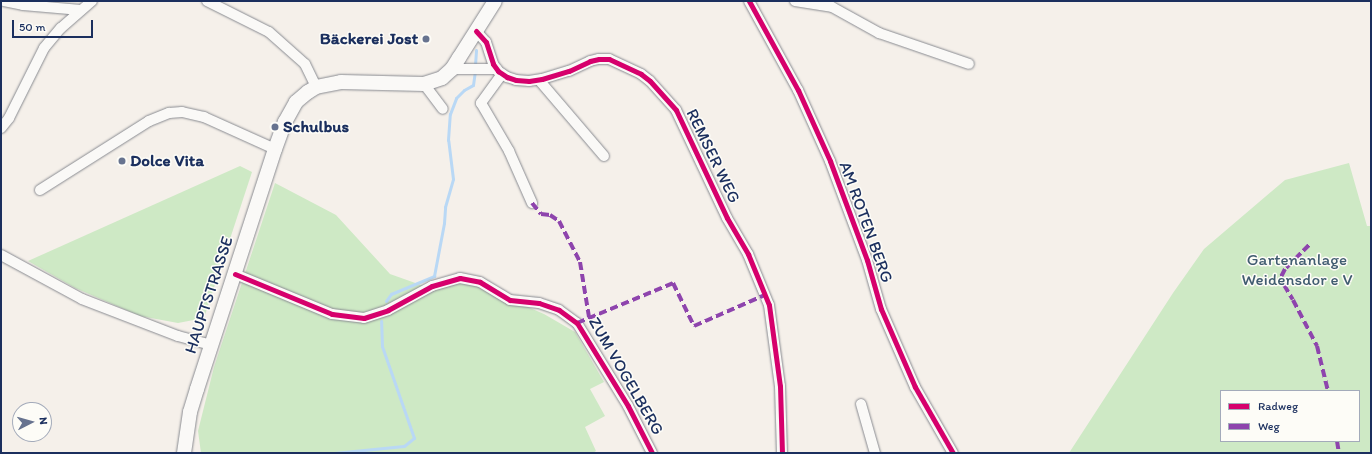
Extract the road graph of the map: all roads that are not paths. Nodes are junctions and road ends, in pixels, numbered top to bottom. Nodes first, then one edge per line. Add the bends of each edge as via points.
1 (4, 1) edge
2 (92, 1) edge
3 (207, 1) edge
4 (495, 1) edge
5 (749, 1) edge
6 (795, 1) edge
7 (811, 2) edge
8 (486, 8) edge
9 (80, 10) junction
10 (476, 31) junction
11 (969, 64) dead end
12 (452, 69) junction
13 (500, 71) junction
14 (538, 80) junction
15 (424, 84) junction
16 (316, 87) junction
17 (444, 110) dead end
18 (1, 128) edge
19 (275, 149) junction
20 (604, 156) dead end
21 (40, 190) dead end
22 (532, 203) dead end
23 (1, 255) edge
24 (235, 274) junction
25 (211, 345) junction
26 (861, 404) dead end
27 (184, 453) edge
28 (652, 453) edge
29 (782, 453) edge
30 (875, 453) edge
31 (953, 453) edge

1 - 9 street
2 - 9 street
3 - 16 street via 269,32 305,64
4 - 8 main road, HAUPTSTRASSE
5 - 31 street, AM ROTEN BERG via 798,90 832,168 867,260 881,309 915,387
6 - 7 street
7 - 11 street via 832,7 879,33
8 - 10 main road, HAUPTSTRASSE
9 - 18 street via 44,48 9,118
10 - 12 main road, HAUPTSTRASSE
10 - 13 street via 486,42 494,64
12 - 13 street, REMSER WEG
12 - 15 main road, HAUPTSTRASSE via 442,78
13 - 14 street, REMSER WEG via 516,80
13 - 22 street via 481,103 509,151
14 - 20 street
14 - 29 street, REMSER WEG via 558,75 599,58 609,59 641,74 676,110 727,218 748,254 769,305 780,386
15 - 16 main road, HAUPTSTRASSE via 341,82
15 - 17 street
16 - 19 main road, HAUPTSTRASSE via 296,102
19 - 21 street via 204,117 182,112 169,113 149,121
19 - 24 main road, HAUPTSTRASSE
23 - 25 street via 82,299 178,336
24 - 25 main road, HAUPTSTRASSE
24 - 28 street, ZUM VOGELBERG via 332,314 364,318 388,310 432,286 460,278 480,282 510,300 539,303 559,310 578,323 628,406
25 - 27 main road, HAUPTSTRASSE via 190,412
26 - 30 street

